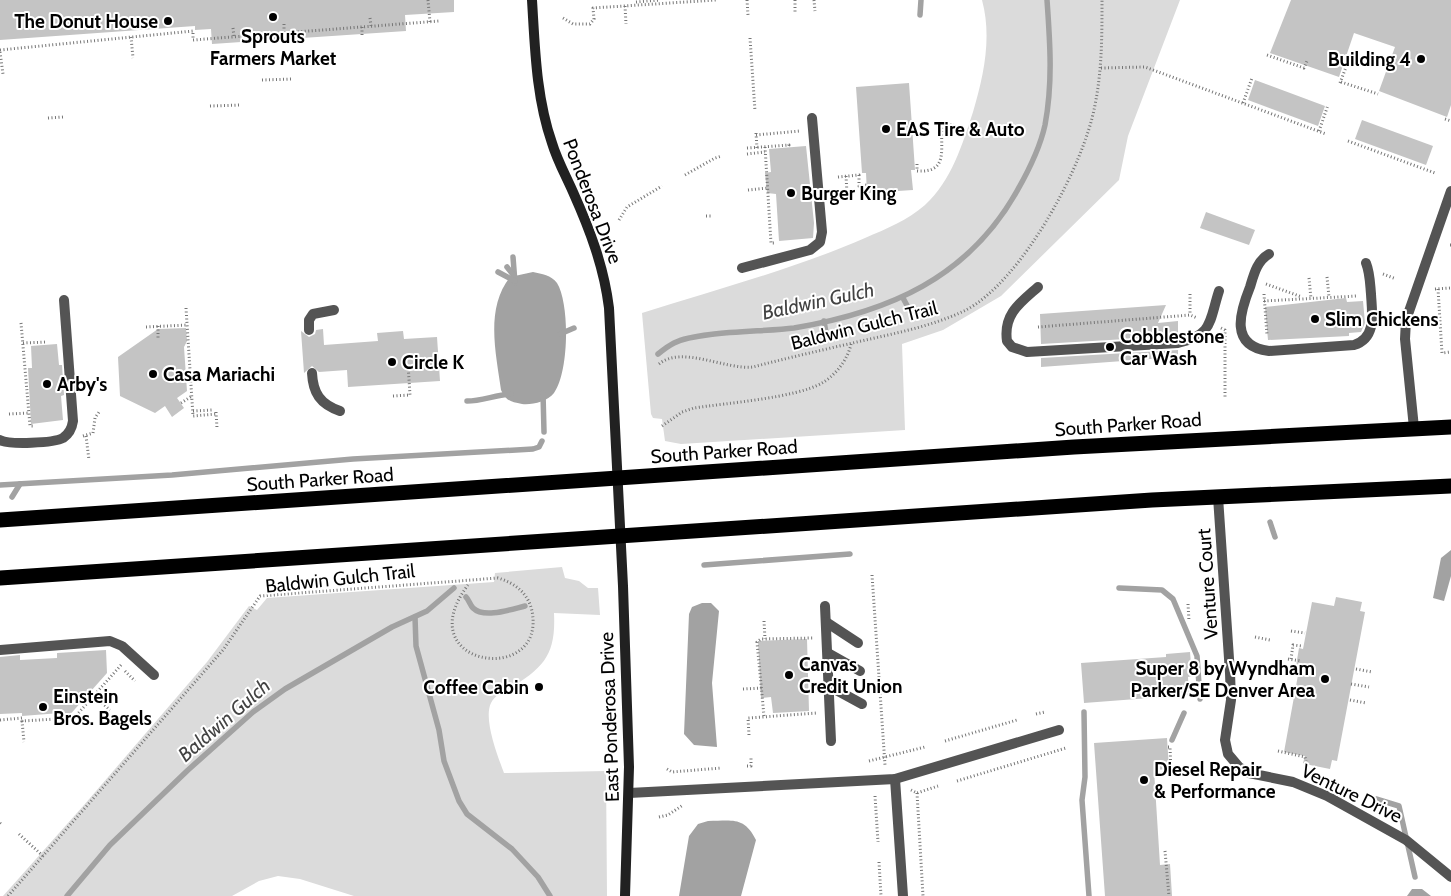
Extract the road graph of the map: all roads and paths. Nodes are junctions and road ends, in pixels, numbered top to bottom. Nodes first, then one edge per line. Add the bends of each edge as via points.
1 (428, 0) edge
2 (532, 0) edge
3 (702, 0) edge
4 (716, 0) edge
5 (747, 0) edge
6 (794, 0) edge
7 (814, 0) edge
8 (1102, 0) edge
9 (676, 1) edge
10 (685, 1) edge
11 (660, 2) edge
12 (636, 3) edge
13 (625, 6) junction
14 (815, 11) dead end
15 (795, 12) dead end
16 (748, 15) dead end
17 (370, 18) dead end
18 (563, 18) dead end
19 (440, 21) dead end
20 (430, 22) junction
21 (284, 24) dead end
22 (626, 24) dead end
23 (371, 26) junction
24 (362, 27) junction
25 (233, 28) dead end
26 (299, 32) junction
27 (284, 33) junction
28 (362, 35) dead end
29 (247, 36) junction
30 (131, 37) junction
31 (234, 37) junction
32 (750, 38) dead end
33 (300, 39) dead end
34 (248, 43) dead end
35 (0, 51) edge
36 (1267, 55) dead end
37 (133, 58) dead end
38 (1346, 58) dead end
39 (1307, 61) dead end
40 (1101, 68) junction
41 (3, 74) dead end
42 (1252, 78) dead end
43 (292, 79) dead end
44 (262, 80) dead end
45 (1378, 94) dead end
46 (1243, 103) junction
47 (241, 105) dead end
48 (1328, 105) dead end
49 (210, 106) dead end
50 (755, 111) dead end
51 (64, 117) dead end
52 (48, 118) dead end
53 (812, 118) dead end
54 (1445, 119) dead end
55 (1451, 121) edge
56 (954, 125) dead end
57 (805, 131) dead end
58 (1319, 131) junction
59 (1326, 134) dead end
60 (1348, 142) dead end
61 (765, 147) junction
62 (747, 148) dead end
63 (757, 148) junction
64 (788, 148) dead end
65 (765, 152) junction
66 (747, 154) dead end
67 (722, 156) dead end
68 (917, 164) dead end
69 (1435, 173) dead end
70 (685, 175) dead end
71 (838, 176) dead end
72 (846, 176) junction
73 (867, 185) dead end
74 (662, 186) dead end
75 (768, 189) junction
76 (748, 190) dead end
77 (1451, 191) edge
78 (847, 193) dead end
79 (706, 216) dead end
80 (713, 216) dead end
81 (619, 220) dead end
82 (771, 243) dead end
83 (1269, 254) dead end
84 (1366, 263) dead end
85 (742, 268) dead end
86 (1327, 277) dead end
87 (1309, 278) dead end
88 (1268, 280) dead end
89 (1266, 284) junction
90 (1038, 287) dead end
91 (1451, 288) edge
92 (1219, 291) dead end
93 (1190, 294) dead end
94 (1329, 296) junction
95 (1360, 297) dead end
96 (1304, 298) junction
97 (1311, 298) junction
98 (64, 300) dead end
99 (1264, 301) junction
100 (186, 308) dead end
101 (334, 310) dead end
102 (1190, 316) junction
103 (1202, 319) dead end
104 (21, 323) dead end
105 (187, 325) junction
106 (158, 326) junction
107 (1219, 326) dead end
108 (146, 327) dead end
109 (1038, 327) dead end
110 (309, 330) dead end
111 (158, 340) dead end
112 (47, 342) dead end
113 (1267, 342) dead end
114 (23, 344) junction
115 (850, 344) junction
116 (1451, 352) edge
117 (408, 364) dead end
118 (659, 364) dead end
119 (312, 373) dead end
120 (32, 395) dead end
121 (192, 396) junction
122 (393, 396) dead end
123 (28, 398) junction
124 (1225, 399) dead end
125 (181, 403) dead end
126 (340, 411) dead end
127 (99, 412) dead end
128 (29, 413) junction
129 (9, 414) dead end
130 (40, 426) dead end
131 (662, 426) dead end
132 (1451, 427) edge
133 (217, 428) dead end
134 (1414, 428) junction
135 (76, 433) dead end
136 (86, 436) junction
137 (0, 440) edge
138 (89, 460) dead end
139 (617, 480) junction
140 (1451, 486) edge
141 (1218, 497) junction
142 (0, 520) edge
143 (620, 536) junction
144 (872, 575) dead end
145 (0, 578) edge
146 (468, 585) dead end
147 (1188, 604) dead end
148 (825, 606) dead end
149 (764, 621) dead end
150 (1189, 621) dead end
151 (826, 622) junction
152 (1291, 631) dead end
153 (1305, 633) dead end
154 (1255, 637) dead end
155 (816, 638) dead end
156 (765, 639) junction
157 (1270, 640) dead end
158 (858, 643) dead end
159 (1302, 646) dead end
160 (0, 650) edge
161 (828, 653) junction
162 (1301, 661) dead end
163 (124, 662) dead end
164 (120, 666) junction
165 (1356, 669) dead end
166 (860, 671) dead end
167 (1372, 672) dead end
168 (154, 674) dead end
169 (135, 681) dead end
170 (1351, 684) dead end
171 (829, 686) junction
172 (1369, 687) dead end
173 (762, 688) junction
174 (743, 689) dead end
175 (94, 696) junction
176 (1350, 700) dead end
177 (1366, 703) dead end
178 (862, 704) dead end
179 (818, 705) dead end
180 (110, 710) dead end
181 (1045, 712) dead end
182 (1036, 714) dead end
183 (764, 716) junction
184 (0, 720) edge
185 (1017, 720) dead end
186 (22, 721) junction
187 (1059, 730) dead end
188 (749, 735) dead end
189 (832, 741) dead end
190 (945, 741) dead end
191 (24, 742) dead end
192 (925, 747) dead end
193 (1066, 748) dead end
194 (1168, 748) dead end
195 (1278, 751) dead end
196 (751, 757) dead end
197 (1230, 757) joint
198 (885, 758) junction
199 (869, 761) dead end
200 (1306, 761) dead end
201 (747, 766) dead end
202 (721, 768) dead end
203 (886, 768) dead end
204 (667, 769) dead end
205 (1171, 771) dead end
206 (895, 779) junction
207 (957, 781) dead end
208 (938, 786) dead end
209 (908, 787) dead end
210 (917, 793) junction
211 (629, 794) junction
212 (875, 796) dead end
213 (19, 834) dead end
214 (878, 842) dead end
215 (1165, 851) dead end
216 (44, 857) junction
217 (879, 862) dead end
218 (1451, 876) edge
219 (8, 896) edge
220 (625, 896) edge
221 (881, 896) edge
222 (903, 896) edge
223 (923, 896) edge
224 (1169, 896) edge

1 - 20 path
2 - 139 street, Ponderosa Drive via 538,85 545,119 556,156 590,233 605,281
3 - 4 path
3 - 10 path
5 - 16 path
6 - 15 path
7 - 14 path
8 - 40 path, Baldwin Gulch Trail
9 - 10 path
9 - 11 path
11 - 12 path
12 - 13 path
13 - 18 path via 594,8 594,19 590,24 573,24
13 - 22 path
17 - 23 path
19 - 20 path
20 - 23 path
21 - 27 path
23 - 24 path
24 - 26 path
24 - 28 path
25 - 31 path
26 - 27 path
26 - 33 path
27 - 29 path
29 - 31 path
29 - 34 path
30 - 31 path via 193,31 194,40
30 - 35 path
30 - 37 path
32 - 50 path
35 - 41 path
36 - 39 path via 1304,68
38 - 45 path via 1349,59 1340,82
40 - 46 path via 1145,67
40 - 115 path, Baldwin Gulch Trail via 1091,124 1078,158 1051,212 1023,256 989,292 966,310 927,325
42 - 46 path
43 - 44 path
46 - 58 path
47 - 49 path
48 - 58 path
51 - 52 path
53 - 85 street via 822,232 820,242 810,250
54 - 55 path
56 - 68 path via 942,128 942,156 935,167 917,172
57 - 63 path via 756,134
58 - 59 path
60 - 69 path
61 - 63 path
61 - 64 path via 788,145
61 - 65 path
62 - 63 path
65 - 66 path
65 - 75 path
67 - 70 path
71 - 72 path
72 - 73 path via 859,175 860,186
72 - 78 path
74 - 81 path via 627,207
75 - 76 path
75 - 82 path
77 - 134 street via 1406,320
79 - 80 path
83 - 84 street via 1260,262 1239,320 1251,344 1261,350 1354,345 1364,340 1371,330 1373,318 1370,273
86 - 94 path
87 - 97 path
88 - 89 path
89 - 96 path
89 - 99 path
90 - 92 street via 1018,304 1007,322 1007,341 1018,351 1193,340 1206,330
91 - 116 path via 1436,289 1442,353
93 - 102 path
94 - 95 path
94 - 97 path
96 - 97 path
96 - 99 path
98 - 137 street via 73,418 70,430 58,440 14,443
99 - 113 path
100 - 105 path
101 - 110 street via 313,314
102 - 103 path
102 - 109 path
104 - 114 path
105 - 106 path
105 - 121 path
106 - 108 path
106 - 111 path
107 - 124 path via 1224,330
112 - 114 path
114 - 123 path
115 - 118 path, Baldwin Gulch Trail via 753,367 742,368 680,356
115 - 131 path via 846,359 822,383 795,392 694,408
117 - 122 path via 410,395
119 - 126 street via 316,396
120 - 123 path
121 - 125 path
121 - 133 path via 193,416 215,412
123 - 128 path
127 - 136 path via 93,433
128 - 129 path
128 - 130 path via 30,426
132 - 134 highway, South Parker Road
134 - 139 highway, South Parker Road via 1123,444
135 - 136 path
136 - 138 path
139 - 142 highway, South Parker Road
139 - 143 street, Ponderosa Drive
140 - 141 highway
141 - 143 highway
141 - 197 street, Venture Court via 1231,700 1225,740
143 - 145 highway
143 - 211 street, East Ponderosa Drive
144 - 198 path
146 - 216 path, Baldwin Gulch Trail via 457,601 453,617 456,637 464,648 479,658 492,660 506,657 522,647 532,628 530,602 516,586 498,578 260,596 223,650
147 - 150 path
148 - 151 street
149 - 156 path
151 - 158 street
151 - 161 street
152 - 153 path
154 - 157 path
155 - 156 path
156 - 173 path via 759,640 757,645
159 - 162 path via 1293,645 1289,659
160 - 168 street via 110,641 122,646
161 - 166 street
161 - 171 street
163 - 164 path
164 - 169 path
164 - 175 path
165 - 167 path
170 - 172 path
171 - 178 street
171 - 189 street
173 - 174 path
173 - 183 path
175 - 180 path
175 - 186 path via 74,718
176 - 177 path
179 - 183 path via 819,713
181 - 182 path
183 - 188 path via 748,718
184 - 186 path via 22,718
185 - 190 path
186 - 191 path
187 - 206 street
192 - 198 path
193 - 207 path
194 - 205 path
195 - 200 path via 1305,757
196 - 201 path via 751,766
197 - 218 street, Venture Drive via 1249,773 1310,788 1380,825 1412,844
198 - 199 path
198 - 203 path
202 - 204 path via 672,772
206 - 211 street
206 - 222 street
208 - 210 path
209 - 210 path
210 - 223 path
211 - 220 street, East Ponderosa Drive
212 - 214 path
213 - 216 path
215 - 224 path
216 - 219 path, Baldwin Gulch Trail
217 - 221 path

